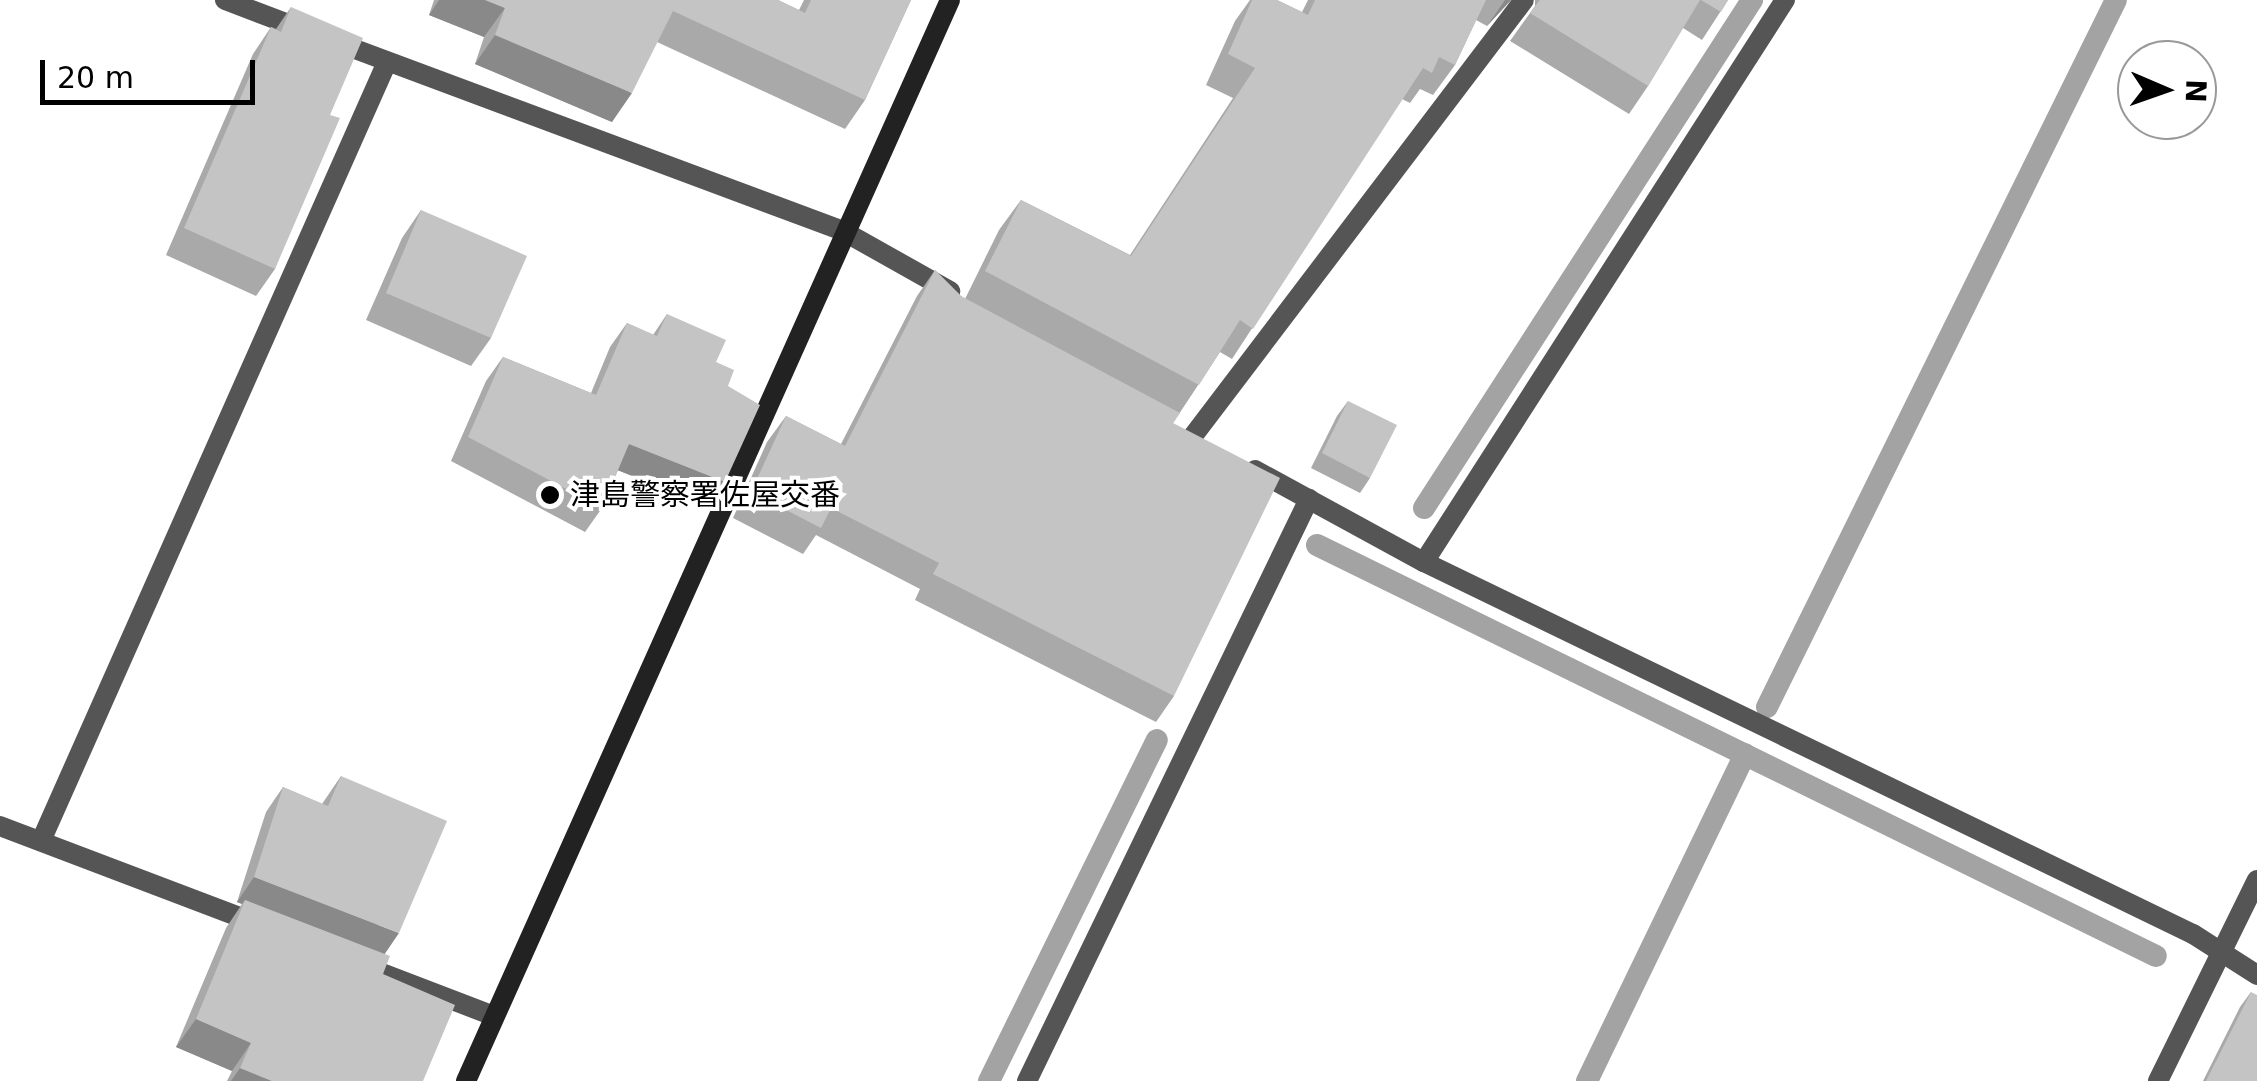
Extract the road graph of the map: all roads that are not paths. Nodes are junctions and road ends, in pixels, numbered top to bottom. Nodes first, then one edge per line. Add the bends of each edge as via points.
1 (225, 0) edge
2 (950, 0) edge
3 (1524, 0) edge
4 (1785, 0) edge
5 (388, 62) junction
6 (843, 231) junction
7 (966, 319) edge
8 (1309, 500) junction
9 (1424, 562) junction
10 (0, 826) edge
11 (41, 841) junction
12 (2257, 880) edge
13 (276, 932) edge
14 (331, 953) edge
15 (2221, 955) junction
16 (2257, 975) edge
17 (494, 1016) junction
18 (466, 1081) edge
19 (1027, 1081) edge
20 (2158, 1081) edge

1 - 5 street
2 - 6 street
3 - 8 street via 1201,441
4 - 9 street
5 - 6 street
5 - 11 street
6 - 7 street via 950,286 949,310
6 - 17 street
8 - 9 street
8 - 19 street
9 - 15 street
10 - 11 street
11 - 13 street
12 - 15 street
14 - 17 street
15 - 16 street
15 - 20 street
17 - 18 street

